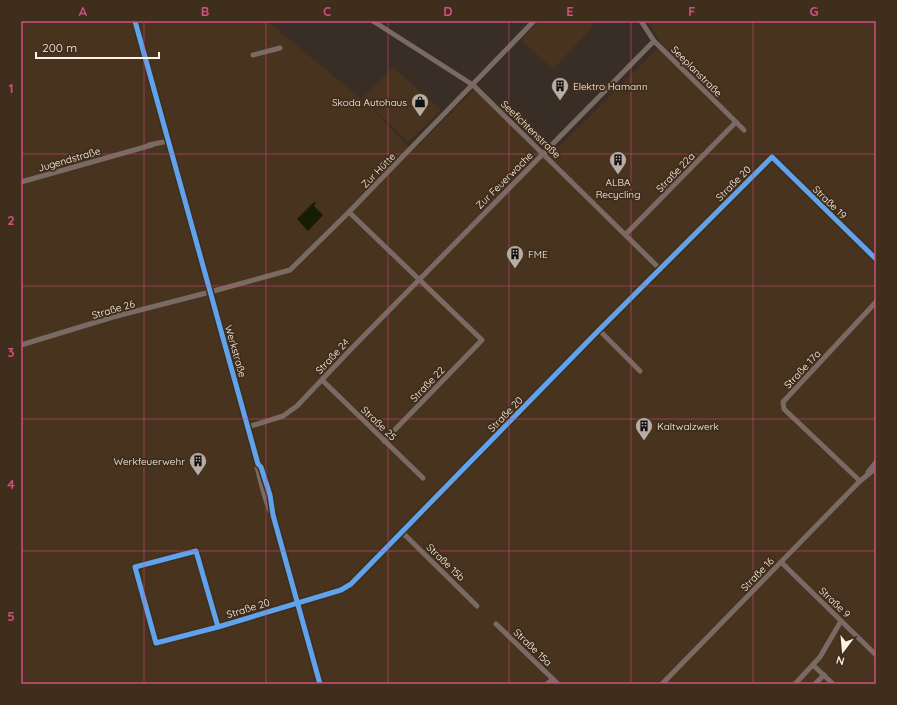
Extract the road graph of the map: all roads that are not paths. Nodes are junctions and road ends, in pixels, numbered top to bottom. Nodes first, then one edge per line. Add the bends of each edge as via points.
1 (135, 21) edge
2 (374, 21) edge
3 (534, 21) edge
4 (641, 21) edge
5 (654, 41) junction
6 (280, 48) dead end
7 (253, 55) dead end
8 (473, 84) junction
9 (736, 122) junction
10 (744, 130) dead end
11 (168, 141) junction
12 (543, 154) junction
13 (772, 157) joint
14 (21, 182) edge
15 (349, 212) junction
16 (626, 234) junction
17 (876, 259) edge
18 (660, 268) junction
19 (418, 280) junction
20 (210, 292) junction
21 (876, 302) edge
22 (599, 330) junction
23 (21, 345) edge
24 (640, 371) dead end
25 (322, 380) junction
26 (248, 427) junction
27 (384, 441) junction
28 (876, 462) edge
29 (876, 468) edge
30 (865, 476) junction
31 (423, 478) dead end
32 (860, 481) junction
33 (402, 532) junction
34 (781, 562) junction
35 (298, 603) junction
36 (477, 606) dead end
37 (841, 621) junction
38 (496, 624) dead end
39 (218, 627) junction
40 (876, 655) edge
41 (813, 665) junction
42 (824, 675) junction
43 (552, 679) junction
44 (320, 684) edge
45 (547, 684) edge
46 (558, 684) edge
47 (662, 684) edge
48 (795, 684) edge
49 (815, 684) edge
50 (833, 684) edge

1 - 11 street, Werkstraße
2 - 8 street, Seefichtenstraße
3 - 8 street, Zur Hütte
4 - 5 street, Seeplanstraße
5 - 9 street, Seeplanstraße
5 - 12 street, Zur Feuerwache
6 - 7 street
8 - 12 street, Seefichtenstraße
8 - 15 street, Zur Hütte
9 - 10 street, Seeplanstraße
9 - 16 street, Straße 22a
11 - 14 street, Jugendstraße via 138,147
11 - 20 street, Werkstraße
12 - 16 street, Seefichtenstraße
12 - 19 street, Zur Feuerwache
13 - 17 street, Straße 19
13 - 18 street, Straße 20
15 - 19 street
15 - 20 street, Zur Hütte via 290,270
16 - 18 street, Seefichtenstraße
18 - 22 street, Straße 20
19 - 25 street, Straße 24
19 - 27 street, Straße 22 via 482,340
20 - 23 street, Straße 26 via 113,317
20 - 26 street, Werkstraße
21 - 32 street, Straße 17a via 783,402 784,409
22 - 24 street
22 - 33 street, Straße 20
25 - 26 street, Straße 24 via 290,412
25 - 27 street, Straße 25
26 - 35 street, Werkstraße via 270,495 273,515
27 - 31 street, Straße 25
28 - 30 street, Straße 16
29 - 30 street, Straße 16
30 - 32 street, Straße 16
32 - 34 street, Straße 16
33 - 35 street, Straße 20 via 351,584 341,590
33 - 36 street, Straße 15b
34 - 37 street, Straße 9
34 - 47 street, Straße 16
35 - 39 street, Straße 20
35 - 44 street, Werkstraße
37 - 40 street, Straße 9
37 - 41 street
38 - 43 street, Straße 15a
39 - 39 street, Straße 20 via 196,551 136,567 156,643
41 - 42 street
41 - 48 street
42 - 49 street
42 - 50 street
43 - 45 street
43 - 46 street, Straße 15a

